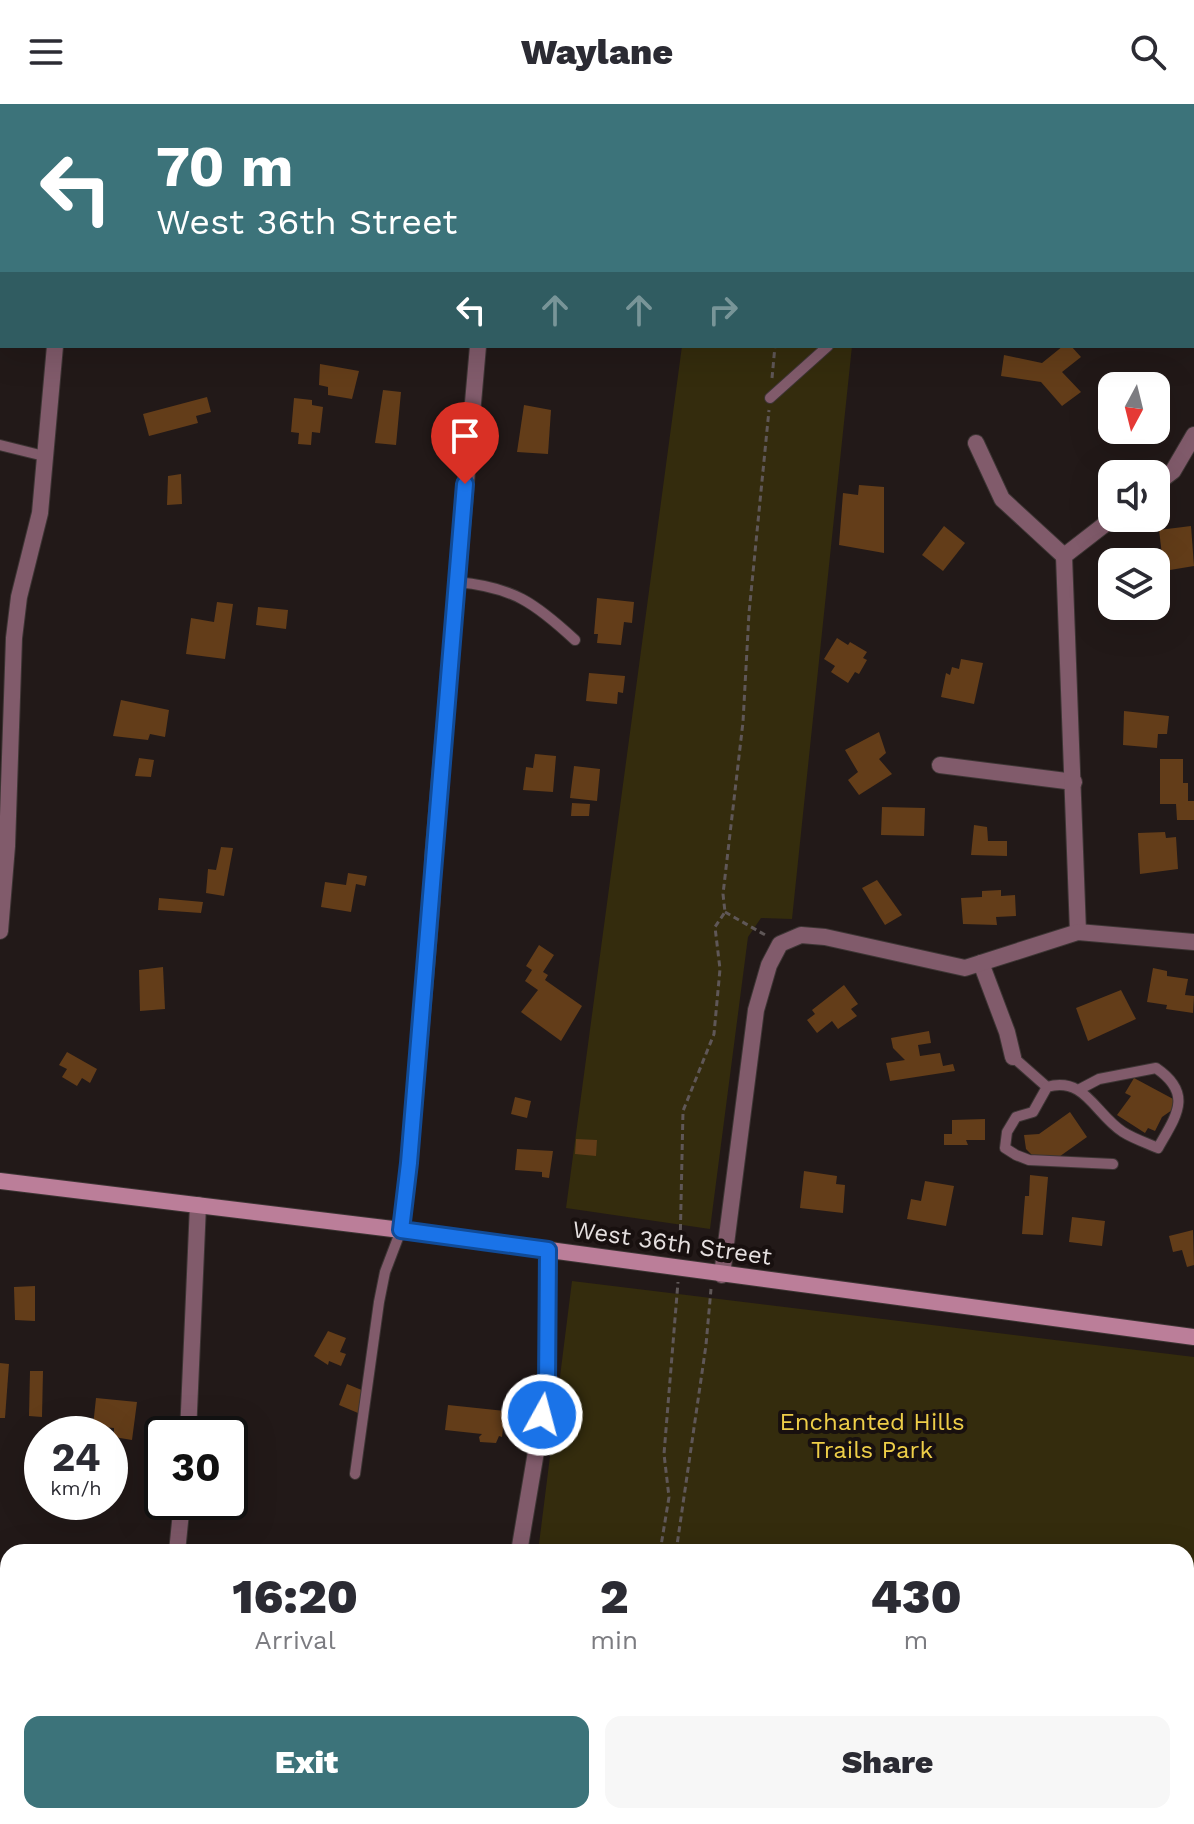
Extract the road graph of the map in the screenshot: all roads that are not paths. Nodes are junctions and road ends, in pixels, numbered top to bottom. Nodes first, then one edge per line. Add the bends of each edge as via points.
1 (55, 348) edge
2 (478, 348) edge
3 (826, 348) edge
4 (770, 398) road end
5 (1194, 435) edge
6 (976, 443) dead end
7 (0, 445) edge
8 (44, 456) junction
9 (1170, 473) edge
10 (1098, 530) edge
11 (1064, 556) junction
12 (457, 582) junction
13 (575, 640) dead end
14 (940, 765) dead end
15 (1074, 782) junction
16 (0, 931) edge
17 (1078, 932) junction
18 (1194, 942) edge
19 (981, 963) junction
20 (1013, 1057) joint
21 (1047, 1087) junction
22 (1080, 1089) junction
23 (1113, 1164) dead end
24 (0, 1181) edge
25 (198, 1205) junction
26 (401, 1230) junction
27 (548, 1250) junction
28 (717, 1274) junction
29 (1194, 1337) edge
30 (189, 1416) edge
31 (355, 1474) dead end
32 (180, 1520) edge
33 (178, 1544) edge
34 (520, 1544) edge

1 - 8 street
2 - 12 street
3 - 4 lane
5 - 9 street
6 - 11 street via 1002,499
7 - 8 lane
8 - 16 street via 40,513 14,638
10 - 11 street
11 - 15 street
12 - 13 lane via 514,593 543,610
12 - 26 street
14 - 15 street
15 - 17 street
17 - 18 street
17 - 19 street
19 - 20 street
19 - 28 street via 965,968 825,937 801,935 780,944 756,1010
20 - 21 lane
21 - 22 lane via 1061,1083
21 - 23 lane via 1033,1112 1016,1117 1005,1148 1029,1160
22 - 22 lane via 1123,1132 1158,1148 1180,1107 1169,1076 1156,1068 1099,1079
24 - 25 street, West 36th Street
25 - 26 street, West 36th Street
25 - 30 street
26 - 27 street, West 36th Street
26 - 31 lane via 379,1302
27 - 28 street, West 36th Street
27 - 34 street via 547,1387
28 - 29 street, West 36th Street
32 - 33 street

